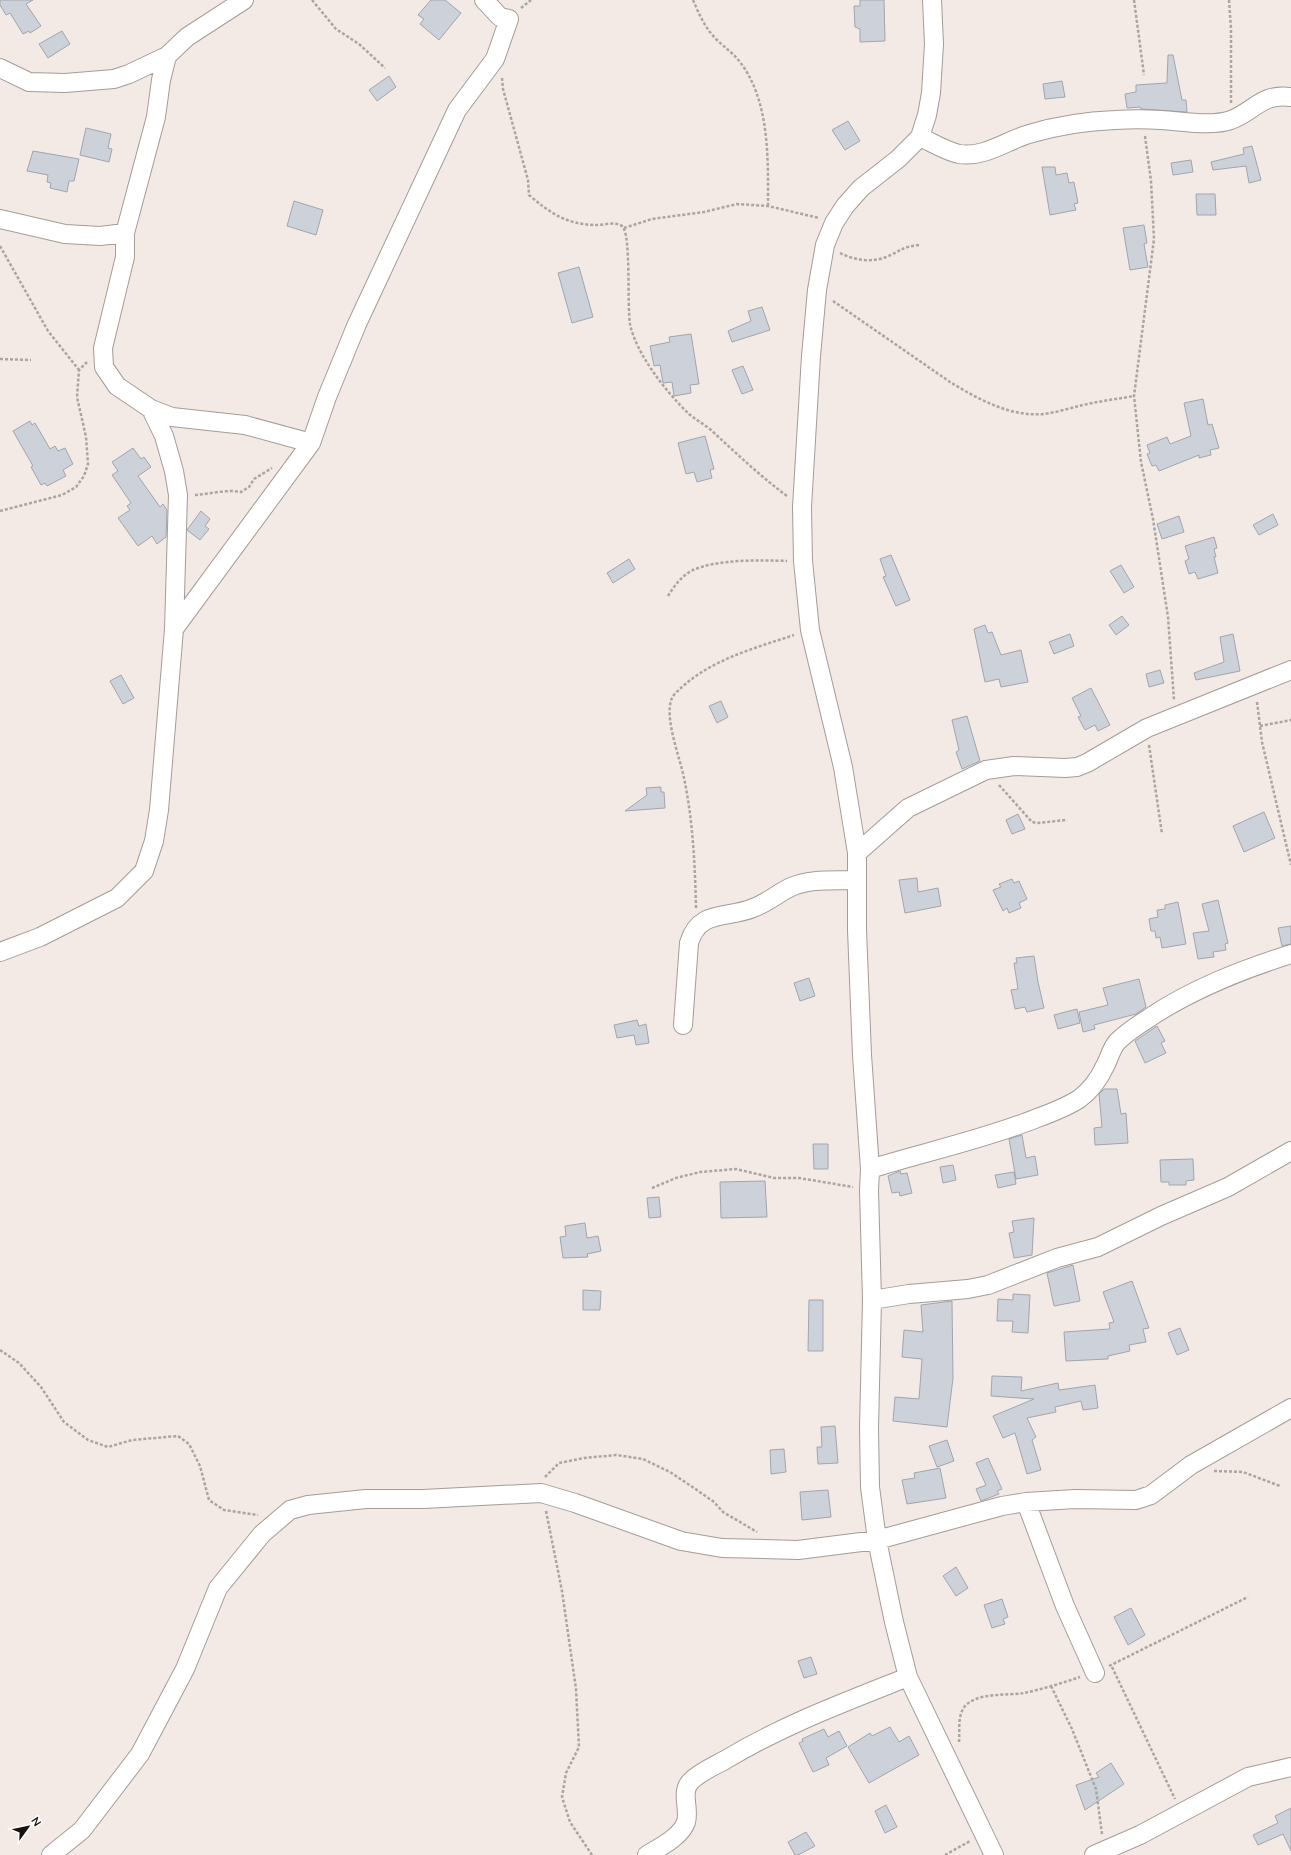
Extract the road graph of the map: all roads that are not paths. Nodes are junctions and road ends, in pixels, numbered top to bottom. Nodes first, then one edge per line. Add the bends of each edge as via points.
1 (244, 0) edge
2 (484, 0) edge
3 (932, 0) edge
4 (168, 56) junction
5 (0, 68) edge
6 (1291, 97) edge
7 (920, 138) junction
8 (0, 219) edge
9 (125, 233) junction
10 (151, 409) junction
11 (311, 443) junction
12 (174, 629) junction
13 (1291, 670) edge
14 (856, 853) junction
15 (857, 880) junction
16 (0, 952) edge
17 (1291, 954) edge
18 (683, 1025) dead end
19 (1291, 1151) edge
20 (870, 1170) junction
21 (872, 1300) junction
22 (1291, 1408) edge
23 (1026, 1502) junction
24 (877, 1540) junction
25 (1095, 1673) dead end
26 (908, 1678) junction
27 (1291, 1767) edge
28 (1099, 1853) edge
29 (51, 1855) edge
30 (647, 1855) edge
31 (994, 1855) edge

1 - 4 street via 187,37
2 - 11 street via 500,17 509,19 499,52 458,110 357,324
3 - 7 street via 934,44 931,93
4 - 5 street via 114,79 66,83 29,82
4 - 9 street via 161,80 156,117
6 - 7 street via 1270,97 1230,120 1210,123 1143,120 1081,123 1050,128 1027,134 983,153 953,152
7 - 14 street via 861,188 834,223 825,245 817,290 811,356 802,507 802,561 810,630 843,767
8 - 9 street via 65,234 100,236
9 - 10 street via 125,257 102,348 104,367 117,386
10 - 11 street via 172,417 245,425
10 - 12 street via 164,436 178,495
11 - 12 street
12 - 16 street via 159,810 154,841 144,871 116,898 40,937
13 - 14 street via 1147,728 1077,767 1014,766 986,770 908,808
14 - 15 street
15 - 18 street via 810,882 791,887 752,909 716,916 697,926 689,943
15 - 20 street via 862,1055
17 - 20 street via 1210,984 1141,1023 1117,1043 1099,1079 1080,1098 1066,1107 1012,1128 954,1146 909,1156
19 - 21 street via 1228,1187 1098,1247 1039,1264 988,1285
20 - 21 street
21 - 24 street via 868,1428 870,1486
22 - 23 street via 1191,1465 1151,1494 1136,1500 1075,1499
23 - 24 street via 1002,1506
23 - 25 street via 1065,1606
24 - 26 street
24 - 29 street via 798,1550 722,1548 681,1541 541,1493 366,1499 308,1505 290,1510 262,1534 218,1588 185,1670 140,1754 82,1830
26 - 30 street via 814,1714 744,1749 691,1781 685,1789 686,1822 679,1833
26 - 31 street
27 - 28 street via 1248,1777 1183,1814

